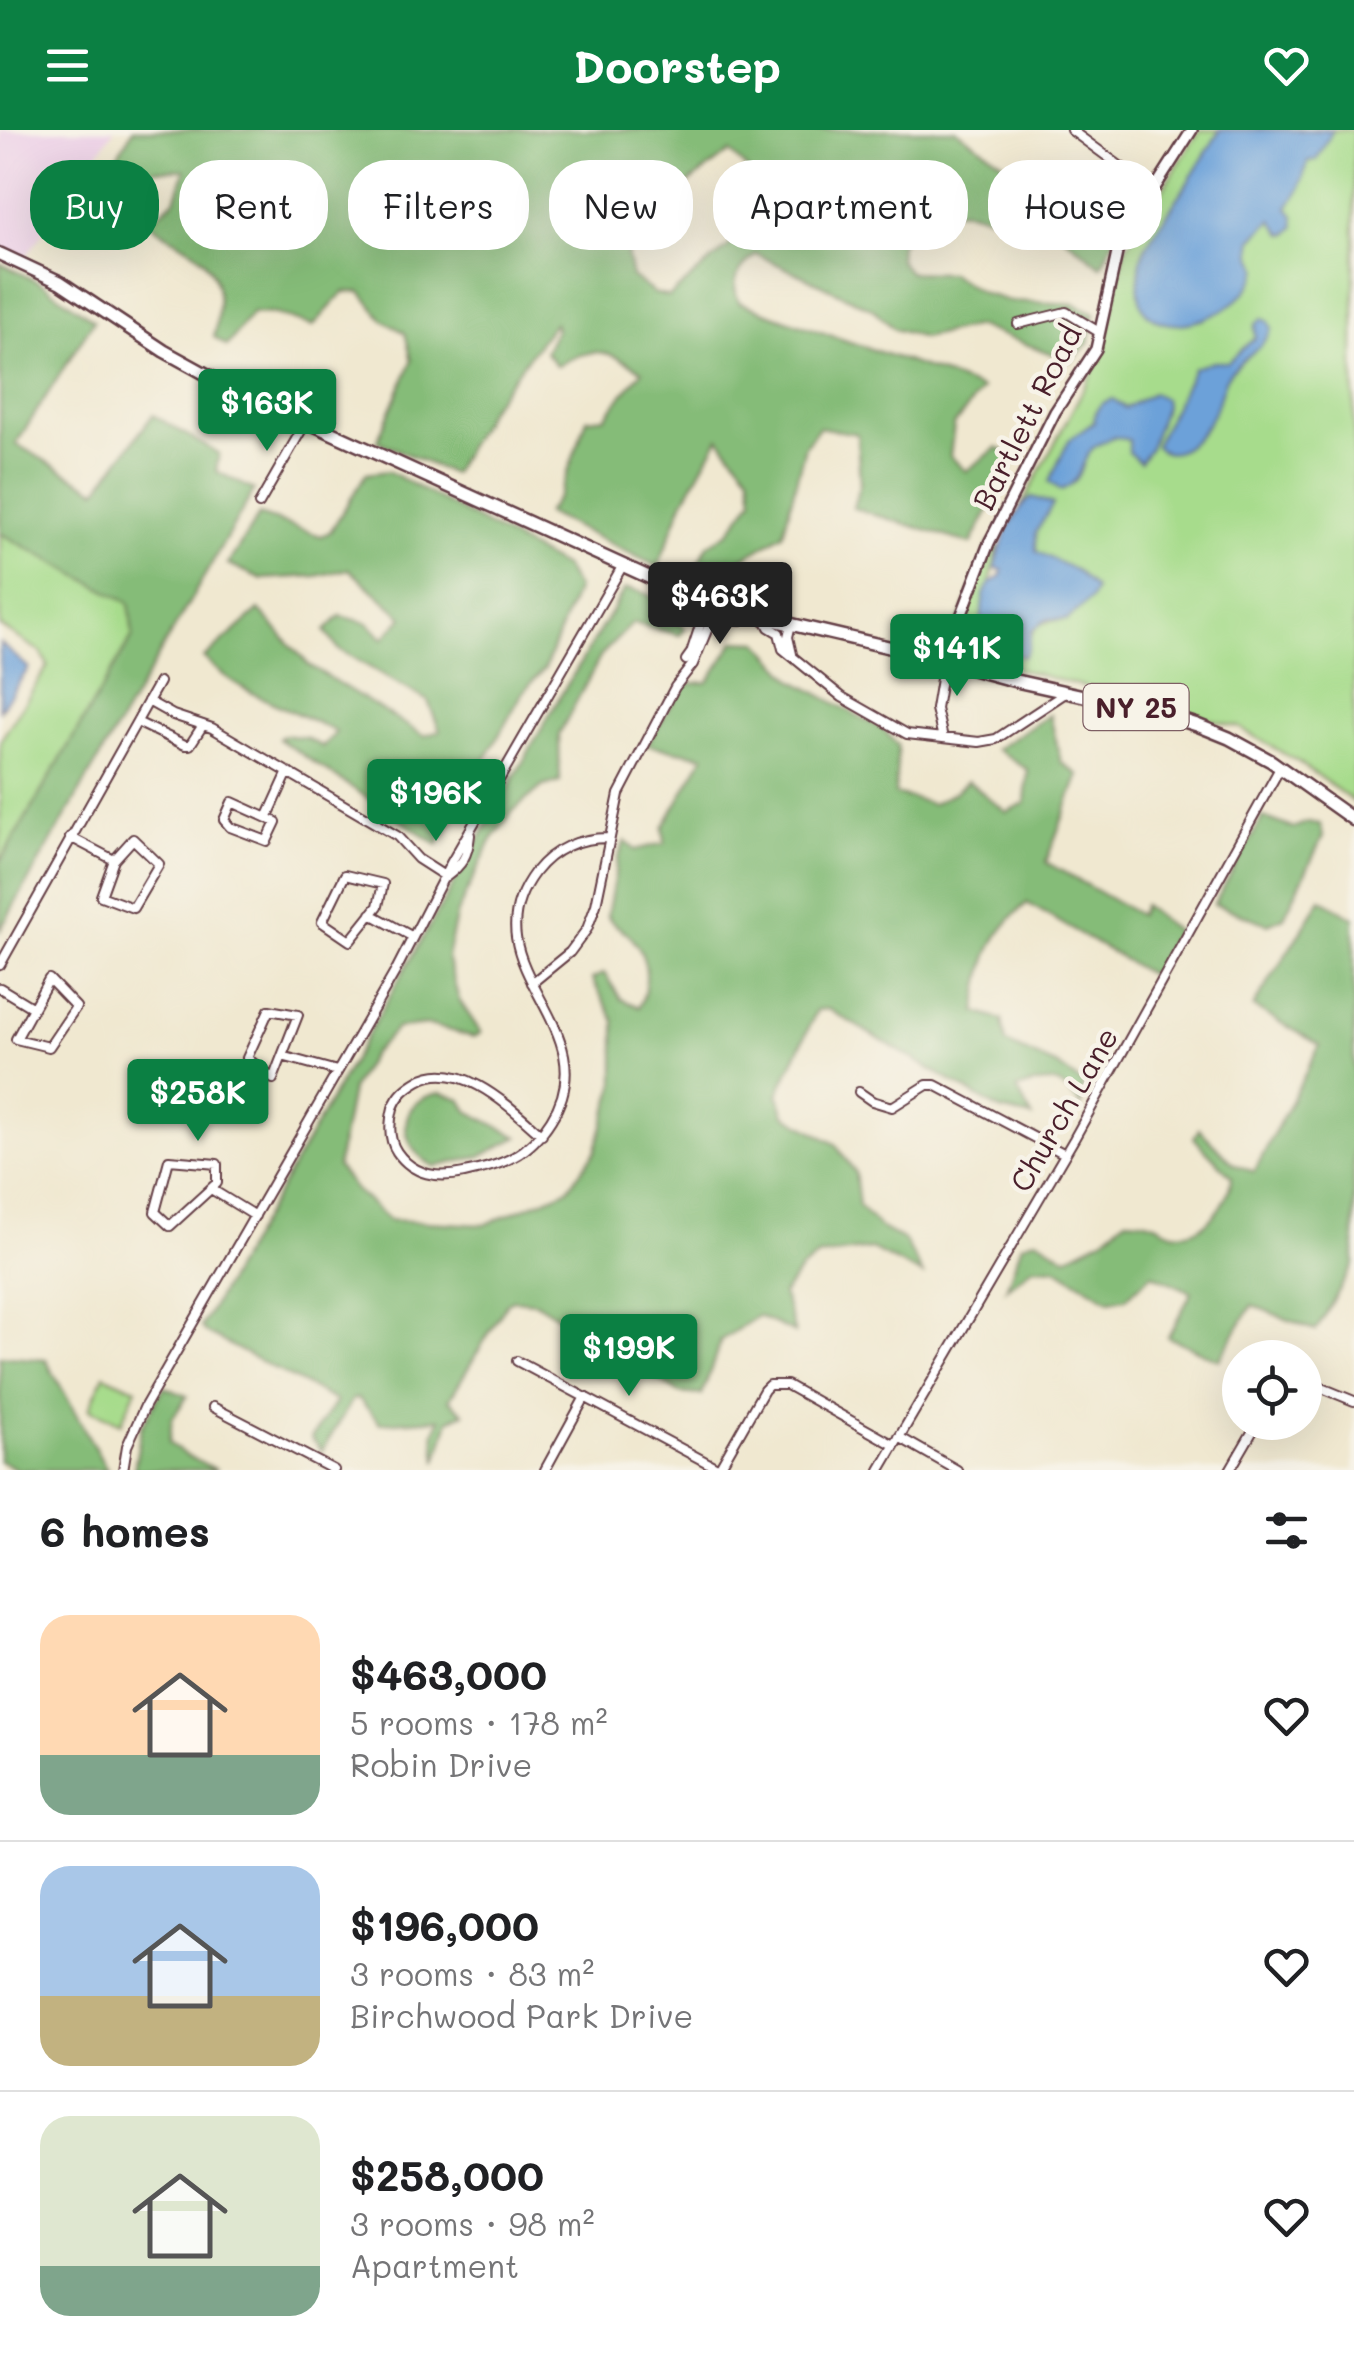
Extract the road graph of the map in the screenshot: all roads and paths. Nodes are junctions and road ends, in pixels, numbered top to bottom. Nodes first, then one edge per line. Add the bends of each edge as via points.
1 (1071, 130) edge
2 (1192, 130) edge
3 (1112, 160) edge
4 (1162, 178) edge
5 (1118, 250) edge
6 (0, 254) edge
7 (1018, 324) dead end
8 (1099, 332) junction
9 (306, 422) junction
10 (260, 504) dead end
11 (623, 565) junction
12 (708, 601) junction
13 (758, 617) junction
14 (791, 624) junction
15 (792, 654) junction
16 (944, 660) junction
17 (683, 672) junction
18 (158, 682) dead end
19 (1067, 692) junction
20 (148, 701) junction
21 (137, 722) junction
22 (203, 725) junction
23 (943, 738) junction
24 (1280, 768) junction
25 (288, 772) junction
26 (268, 816) junction
27 (1354, 820) edge
28 (70, 837) junction
29 (608, 838) junction
30 (114, 860) junction
31 (446, 876) junction
32 (372, 914) junction
33 (412, 938) junction
34 (0, 965) edge
35 (532, 984) junction
36 (0, 988) edge
37 (33, 1008) junction
38 (282, 1056) junction
39 (337, 1071) junction
40 (859, 1092) dead end
41 (542, 1135) junction
42 (1065, 1154) junction
43 (211, 1189) junction
44 (255, 1216) junction
45 (518, 1360) dead end
46 (1354, 1385) edge
47 (1322, 1387) edge
48 (585, 1397) junction
49 (1351, 1400) edge
50 (213, 1407) dead end
51 (1248, 1440) edge
52 (897, 1441) junction
53 (720, 1469) edge
54 (123, 1470) edge
55 (334, 1470) edge
56 (545, 1470) edge
57 (880, 1470) edge
58 (957, 1470) edge
59 (1230, 1470) edge

1 - 3 street
2 - 4 street, Bartlett Road
5 - 8 street, Bartlett Road
6 - 9 main road, NY 25 via 60,282 193,368
7 - 8 street via 1066,312
8 - 16 street, Bartlett Road via 1096,349 1055,412 989,542
9 - 10 street
9 - 11 main road, NY 25
11 - 12 main road, NY 25
11 - 31 street via 452,855
12 - 13 main road, NY 25
12 - 17 street
13 - 14 main road, NY 25
13 - 15 street via 780,633 783,649
13 - 17 street via 714,622
14 - 15 street
14 - 16 main road, NY 25
15 - 23 street via 888,726
16 - 19 main road, NY 25
16 - 23 street, Bartlett Road via 936,709
17 - 29 street via 619,794
18 - 20 street
19 - 23 street via 996,739
19 - 24 main road, NY 25 via 1198,725
20 - 21 street
20 - 22 street
21 - 22 street via 185,746
21 - 28 street
22 - 25 street
24 - 27 main road, NY 25
24 - 42 street, Church Lane
25 - 26 street
25 - 31 street via 402,840
26 - 26 street via 232,802 224,820 267,841 276,822
28 - 30 street
28 - 34 street
29 - 35 street via 587,929
29 - 35 street via 570,845 545,859 529,880 515,930
30 - 30 street via 101,896 132,908 159,864 133,839
31 - 33 street
32 - 32 street via 383,884 345,875 322,922 350,941
32 - 33 street
33 - 39 street
35 - 41 street via 554,1022 569,1075 563,1102
36 - 37 street
37 - 37 street via 16,1039 48,1047 76,1007 48,979
38 - 38 street via 298,1015 269,1010 247,1058 274,1080
38 - 39 street
39 - 44 street
40 - 42 street via 892,1107 935,1085
41 - 41 street via 449,1074 431,1074 409,1086 390,1120 390,1142 404,1162 423,1174 447,1177 516,1158
42 - 52 street, Church Lane
43 - 43 street via 218,1164 169,1160 156,1212 170,1226
43 - 44 street
44 - 54 street via 145,1406
45 - 48 street
46 - 49 street
47 - 49 street
48 - 53 street
48 - 56 street
50 - 55 street
51 - 59 street
52 - 53 street via 783,1384 769,1385
52 - 57 street, Church Lane
52 - 58 street

